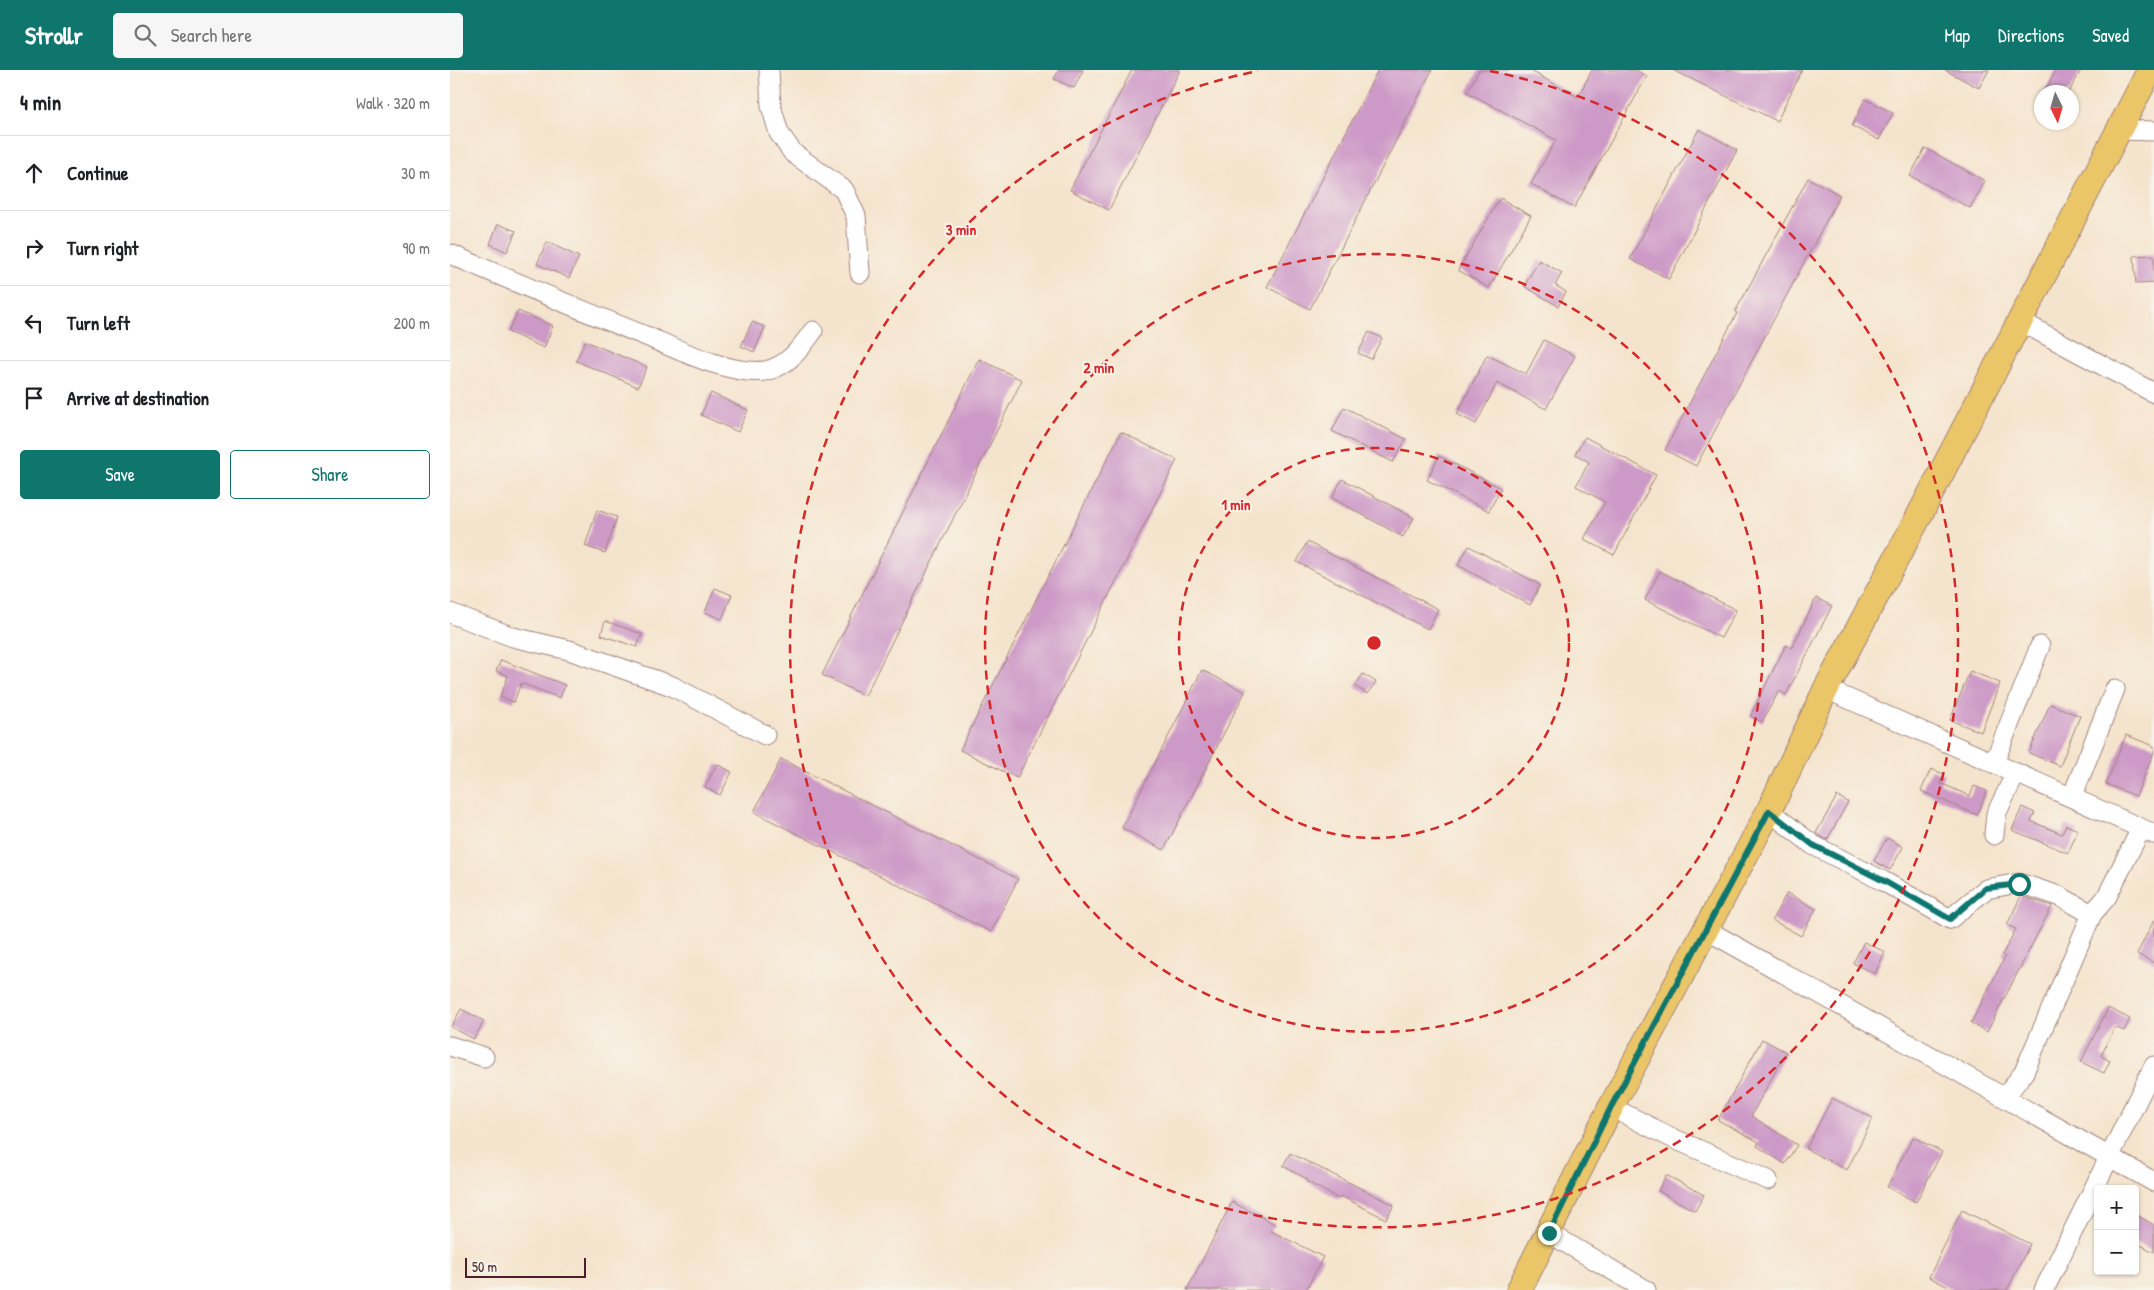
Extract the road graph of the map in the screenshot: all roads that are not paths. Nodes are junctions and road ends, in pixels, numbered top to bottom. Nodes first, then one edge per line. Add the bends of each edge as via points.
1 (769, 70) edge
2 (2150, 70) edge
3 (2119, 130) junction
4 (2154, 131) edge
5 (450, 254) edge
6 (860, 273) dead end
7 (2020, 321) junction
8 (813, 331) dead end
9 (2154, 393) edge
10 (450, 613) edge
11 (2040, 646) dead end
12 (1826, 689) junction
13 (2115, 689) dead end
14 (765, 735) dead end
15 (1994, 763) junction
16 (2016, 773) junction
17 (2072, 797) junction
18 (1769, 811) junction
19 (2148, 832) edge
20 (1994, 835) dead end
21 (2092, 914) junction
22 (1705, 928) junction
23 (450, 1046) edge
24 (484, 1057) dead end
25 (2154, 1066) edge
26 (2005, 1098) junction
27 (1611, 1107) junction
28 (2110, 1156) junction
29 (1768, 1180) dead end
30 (2154, 1182) edge
31 (1549, 1233) junction
32 (1519, 1290) edge
33 (1646, 1290) edge
34 (2044, 1290) edge

1 - 6 street via 771,106 778,133 793,153 844,190 856,216
2 - 3 main road
3 - 4 street
3 - 7 main road
5 - 8 street via 685,352 742,372 766,371 786,361 799,351
7 - 9 street
7 - 12 main road
10 - 14 street via 672,686
11 - 15 street
12 - 15 street
12 - 18 main road
13 - 17 street
15 - 16 street
16 - 17 street
16 - 20 street via 1996,814
17 - 19 street
18 - 21 street via 1813,845 1950,919 1986,888 2019,884 2059,896
18 - 22 main road
19 - 21 street via 2106,898
21 - 26 street via 2024,1072
22 - 26 street
22 - 27 main road
23 - 24 street
25 - 28 street
26 - 28 street
27 - 29 street
27 - 31 main road
28 - 30 street
28 - 34 street
31 - 32 main road
31 - 33 street

